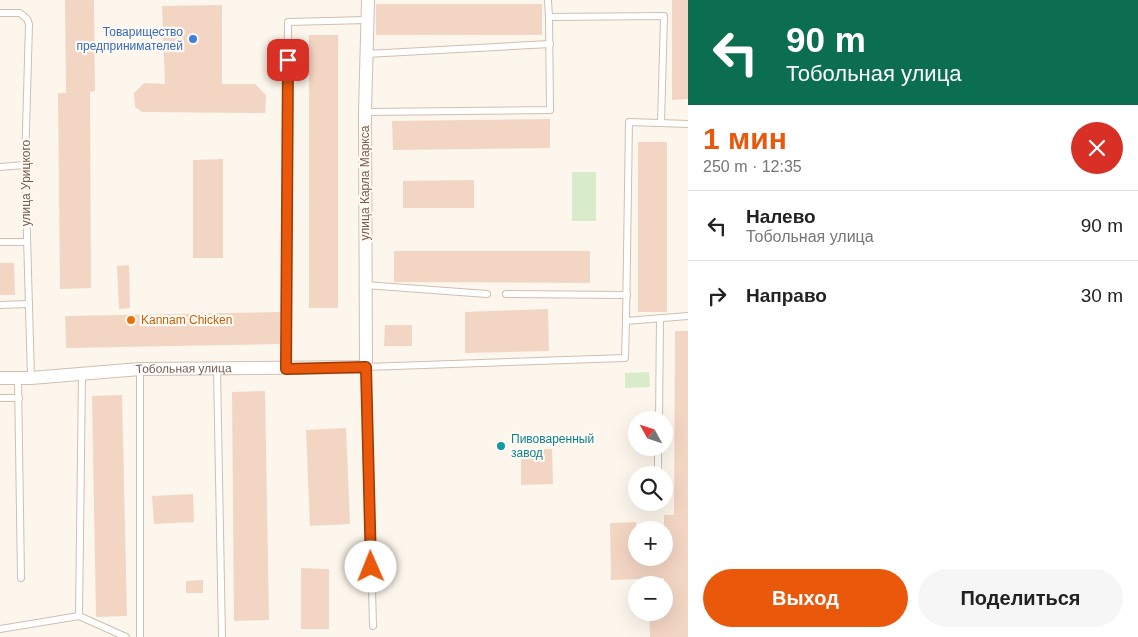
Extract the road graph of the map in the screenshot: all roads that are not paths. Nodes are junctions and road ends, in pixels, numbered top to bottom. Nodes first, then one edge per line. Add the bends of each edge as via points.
1 (368, 0) edge
2 (548, 0) edge
3 (0, 13) edge
4 (548, 17) junction
5 (367, 20) junction
6 (550, 44) junction
7 (366, 54) junction
8 (365, 112) junction
9 (661, 123) junction
10 (688, 124) edge
11 (25, 165) junction
12 (0, 168) edge
13 (0, 242) edge
14 (26, 242) junction
15 (365, 285) junction
16 (487, 294) dead end
17 (506, 294) dead end
18 (627, 294) junction
19 (29, 304) junction
20 (0, 305) edge
21 (688, 316) edge
22 (660, 318) junction
23 (626, 321) junction
24 (366, 367) junction
25 (140, 369) junction
26 (217, 369) junction
27 (286, 369) junction
28 (82, 373) junction
29 (0, 378) edge
30 (25, 378) junction
31 (0, 398) edge
32 (18, 398) junction
33 (659, 411) edge
34 (21, 578) dead end
35 (79, 616) junction
36 (373, 626) dead end
37 (0, 629) edge
38 (126, 637) edge
39 (140, 637) edge
40 (222, 637) edge

1 - 5 street, улица Карла Маркса
2 - 4 lane
3 - 11 lane, улица Урицкого via 20,13 29,24
4 - 6 lane
4 - 9 lane via 664,16
5 - 7 street, улица Карла Маркса
5 - 27 lane via 288,22
6 - 7 lane
6 - 8 lane via 550,110
7 - 8 street, улица Карла Маркса
8 - 15 street, улица Карла Маркса
9 - 10 lane
9 - 18 lane via 629,122
11 - 12 lane
11 - 14 lane, улица Урицкого
13 - 14 lane
14 - 19 lane, улица Урицкого
15 - 16 lane
15 - 24 street, улица Карла Маркса
17 - 18 lane
18 - 23 lane
19 - 20 lane
19 - 30 lane, улица Урицкого
21 - 22 lane
22 - 23 lane
22 - 33 lane
23 - 24 lane via 624,358
24 - 27 street, Тобольная улица
24 - 36 lane
25 - 26 street, Тобольная улица
25 - 28 street, Тобольная улица
25 - 39 lane
26 - 27 street, Тобольная улица
26 - 40 lane
28 - 30 street, Тобольная улица
28 - 35 lane
29 - 30 street, Тобольная улица
30 - 32 lane, улица Урицкого
31 - 32 lane
32 - 34 lane, улица Урицкого
35 - 37 lane
35 - 38 lane

